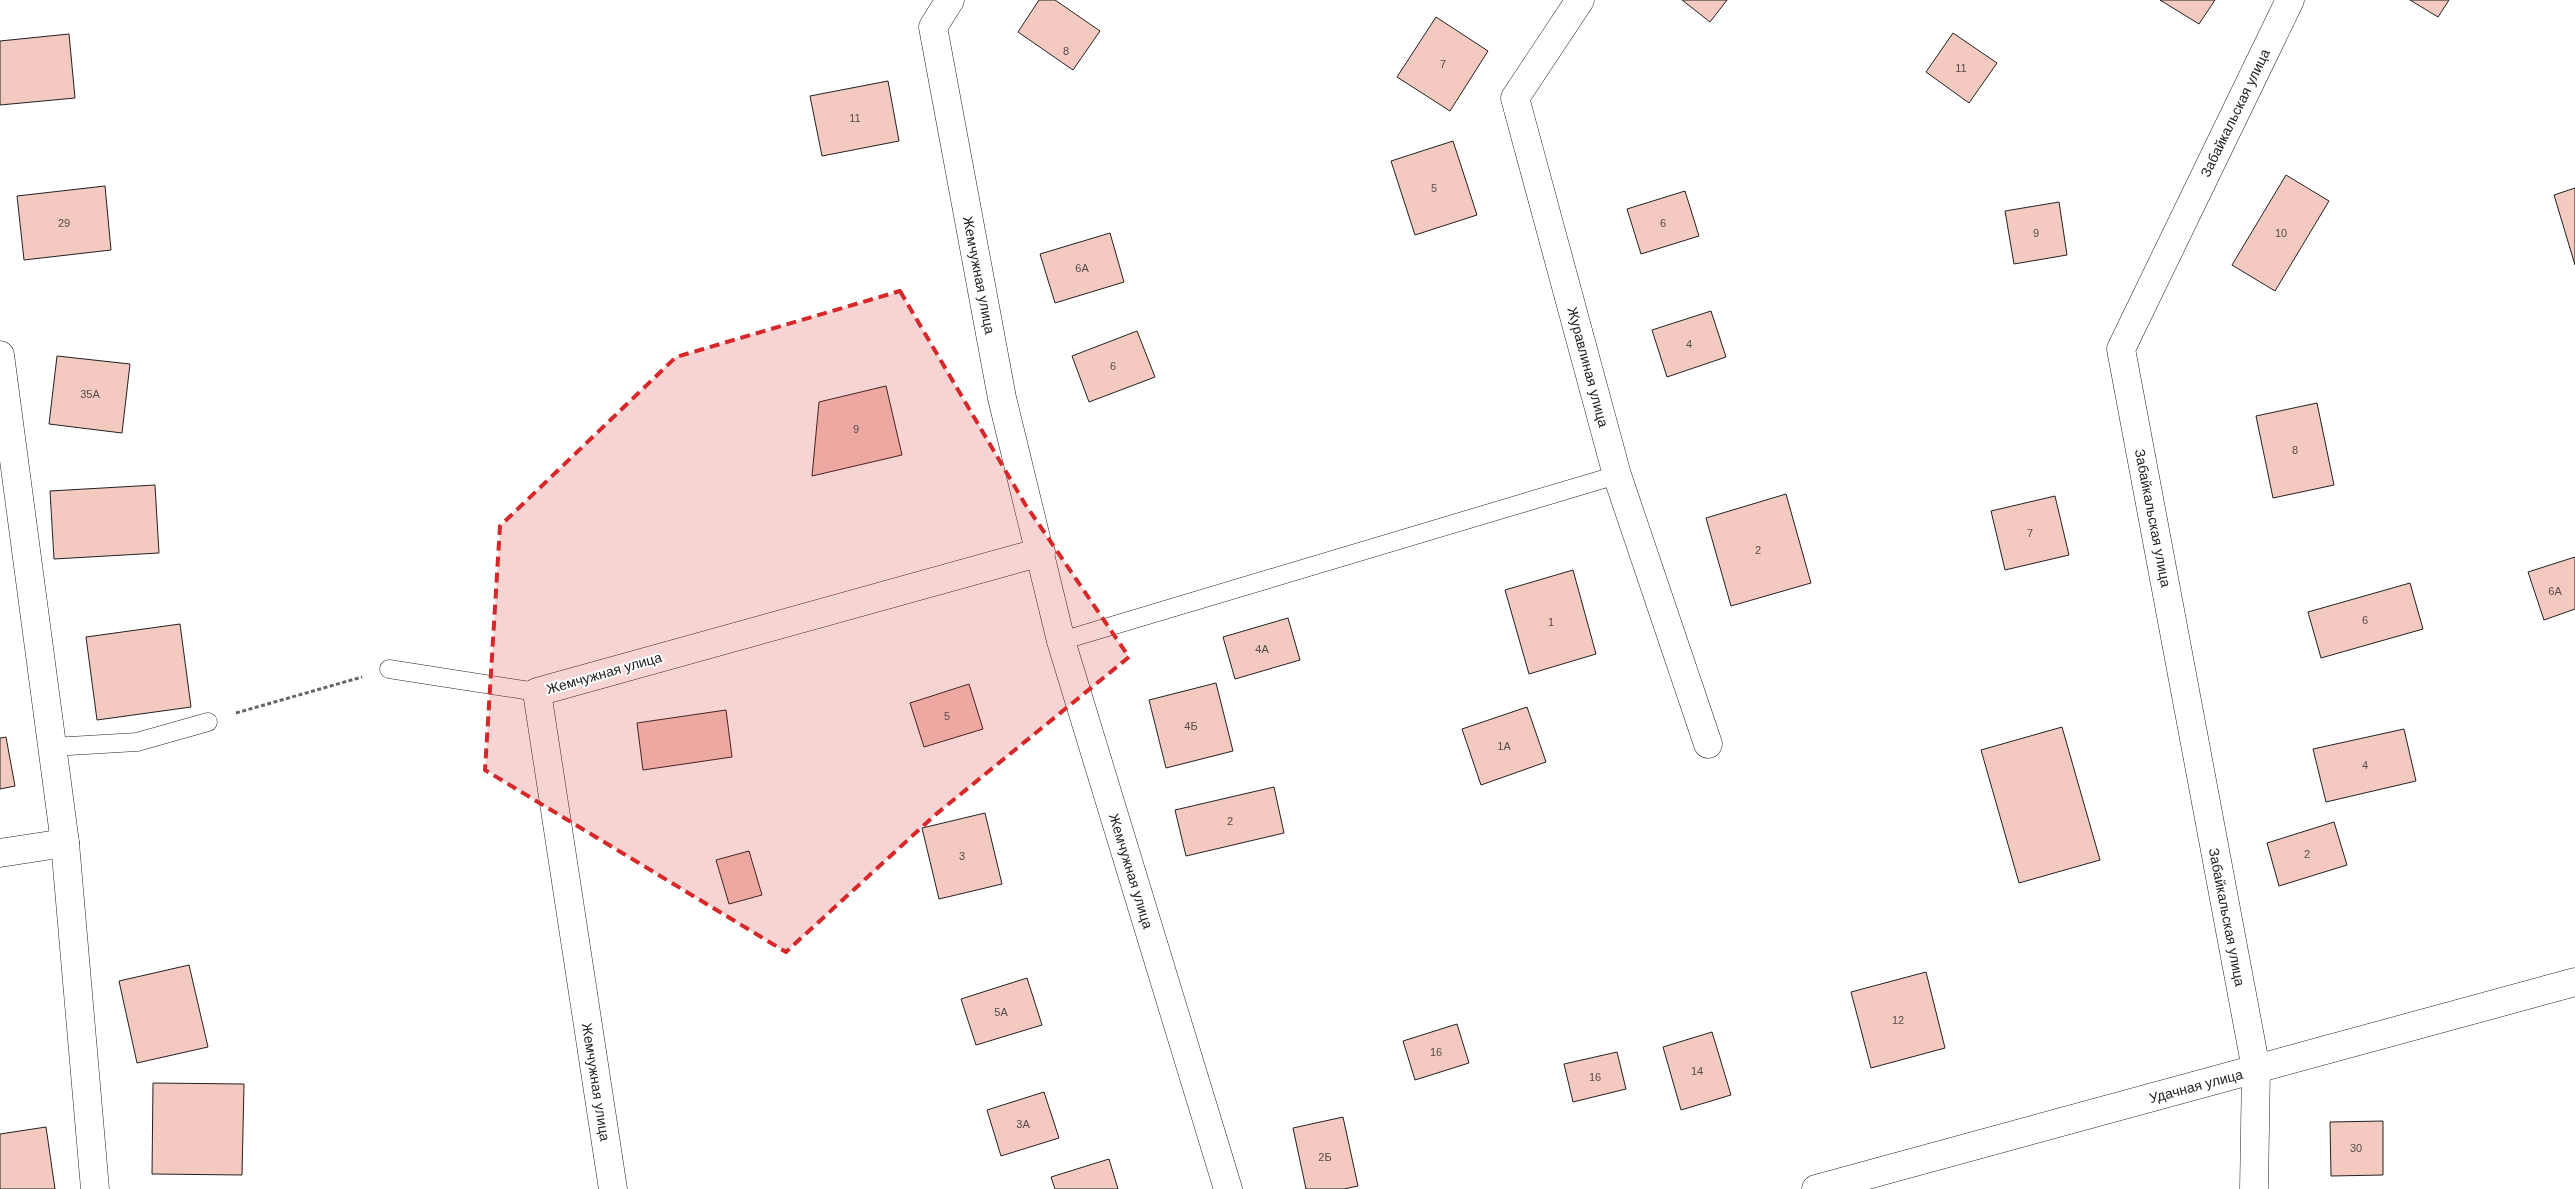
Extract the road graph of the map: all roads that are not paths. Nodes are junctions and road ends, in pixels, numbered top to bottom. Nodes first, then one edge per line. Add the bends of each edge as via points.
1 (950, 0) edge
2 (1580, 0) edge
3 (2290, 0) edge
4 (0, 355) edge
5 (1617, 475) junction
6 (1041, 552) junction
7 (1061, 641) junction
8 (389, 669) road end
9 (536, 692) junction
10 (208, 722) road end
11 (1708, 744) dead end
12 (52, 747) junction
13 (65, 843) junction
14 (0, 853) edge
15 (2575, 982) edge
16 (2256, 1069) junction
17 (95, 1189) edge
18 (613, 1189) edge
19 (1228, 1189) edge
20 (1816, 1189) edge
21 (2254, 1189) edge

1 - 6 street, Жемчужная улица via 933,28 1002,398
2 - 5 street, Журавлиная улица via 1515,98
3 - 16 street, Забайкальская улица via 2121,349
4 - 12 street
5 - 7 lane
5 - 11 street, Журавлиная улица
6 - 7 street, Жемчужная улица
6 - 9 street, Жемчужная улица
7 - 19 street, Жемчужная улица
8 - 9 lane
9 - 18 street, Жемчужная улица
10 - 12 lane via 137,742
12 - 13 street
13 - 14 street
13 - 17 street
15 - 16 street, Удачная улица
16 - 20 street, Удачная улица
16 - 21 street, Забайкальская улица

